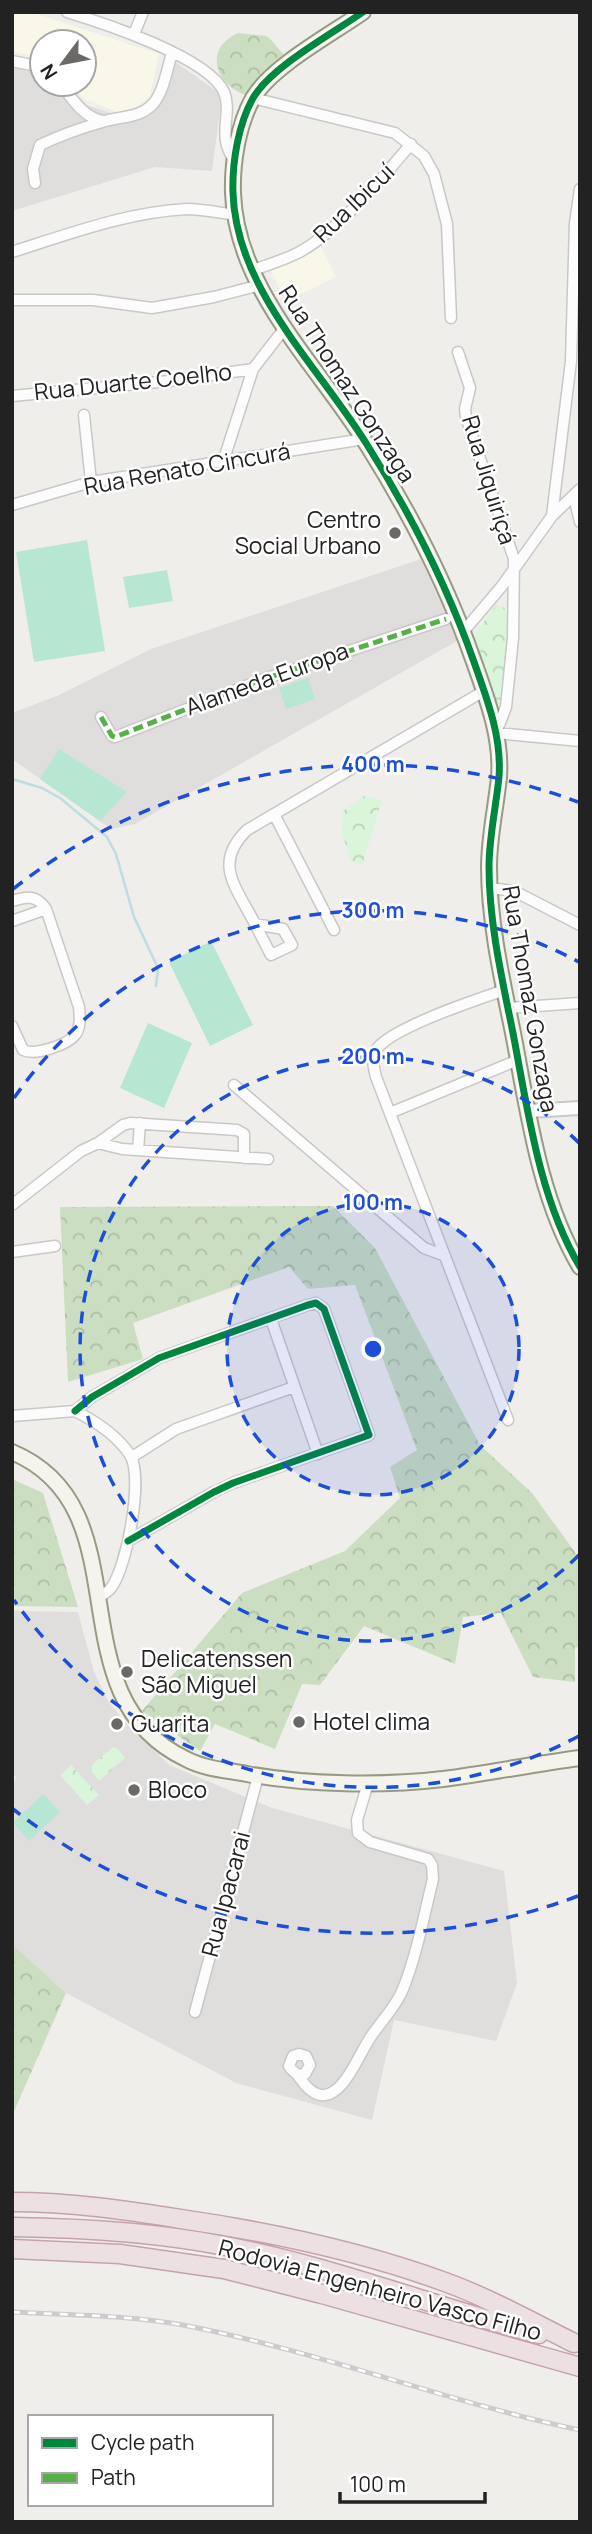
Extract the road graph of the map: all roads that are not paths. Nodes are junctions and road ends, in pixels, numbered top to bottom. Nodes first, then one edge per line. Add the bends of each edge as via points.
1 (67, 12) edge
2 (143, 12) edge
3 (363, 12) edge
4 (134, 34) junction
5 (172, 53) junction
6 (72, 98) edge
7 (253, 98) junction
8 (103, 121) junction
9 (411, 144) junction
10 (234, 160) junction
11 (35, 183) dead end
12 (580, 189) edge
13 (236, 215) junction
14 (12, 252) edge
15 (253, 270) junction
16 (260, 285) junction
17 (12, 300) edge
18 (451, 318) dead end
19 (284, 329) junction
20 (458, 352) dead end
21 (253, 369) junction
22 (12, 396) edge
23 (84, 415) dead end
24 (364, 439) junction
25 (223, 462) junction
26 (91, 482) junction
27 (580, 489) edge
28 (575, 500) edge
29 (12, 505) edge
30 (552, 516) junction
31 (580, 522) edge
32 (515, 569) junction
33 (446, 619) dead end
34 (463, 632) junction
35 (484, 691) junction
36 (101, 717) dead end
37 (496, 733) junction
38 (580, 741) edge
39 (274, 814) junction
40 (490, 888) junction
41 (12, 901) edge
42 (46, 909) junction
43 (12, 921) edge
44 (255, 924) dead end
45 (580, 925) edge
46 (334, 930) dead end
47 (505, 990) junction
48 (580, 1003) edge
49 (508, 1008) junction
50 (12, 1026) edge
51 (518, 1060) junction
52 (234, 1086) dead end
53 (580, 1108) edge
54 (528, 1111) junction
55 (390, 1113) junction
56 (140, 1124) junction
57 (98, 1143) junction
58 (138, 1150) junction
59 (244, 1158) junction
60 (268, 1159) dead end
61 (12, 1205) edge
62 (55, 1246) dead end
63 (12, 1252) edge
64 (443, 1255) junction
65 (580, 1267) edge
66 (271, 1319) junction
67 (294, 1387) junction
68 (75, 1411) junction
69 (12, 1416) edge
70 (508, 1420) dead end
71 (12, 1452) edge
72 (318, 1454) junction
73 (132, 1457) junction
74 (128, 1541) junction
75 (126, 1586) dead end
76 (112, 1587) junction
77 (99, 1598) junction
78 (580, 1758) edge
79 (258, 1776) junction
80 (368, 1783) junction
81 (195, 2012) dead end
82 (299, 2075) dead end
83 (12, 2202) edge
84 (93, 2207) junction
85 (12, 2216) edge
86 (12, 2227) edge
87 (12, 2249) edge
88 (577, 2344) edge
89 (580, 2367) edge

1 - 4 street
2 - 4 street
3 - 7 main road, Rua Thomaz Gonzaga via 284,67
4 - 5 street
5 - 8 street via 153,104 136,115
5 - 10 street via 220,85 226,99 225,135
6 - 8 street via 93,119
7 - 9 street via 395,133
7 - 10 main road, Rua Thomaz Gonzaga
8 - 11 street via 40,145 33,169
9 - 15 street, Rua Ibicuí via 316,242
9 - 18 street via 434,174 447,224
10 - 13 main road, Rua Thomaz Gonzaga
12 - 30 street via 574,235 571,361
13 - 14 street via 190,209 142,215
13 - 15 main road, Rua Thomaz Gonzaga
15 - 16 main road, Rua Thomaz Gonzaga
16 - 17 street via 152,308 93,300
16 - 19 main road, Rua Thomaz Gonzaga
19 - 21 street
19 - 24 main road, Rua Thomaz Gonzaga
20 - 32 street, Rua Jiquiriçá via 470,388 466,417
21 - 22 street, Rua Duarte Coelho
21 - 25 street
23 - 26 street
24 - 25 street, Rua Renato Cincurá
24 - 34 main road, Rua Thomaz Gonzaga via 419,537
25 - 26 street, Rua Renato Cincurá
26 - 29 street, Rua Renato Cincurá
27 - 28 street
28 - 30 street
28 - 31 street
30 - 32 street
32 - 34 street
32 - 37 street, Rua Jiquiriçá via 506,707
33 - 36 street, Alameda Europa via 261,680 115,737
34 - 35 main road, Rua Thomaz Gonzaga
35 - 37 main road, Rua Thomaz Gonzaga
35 - 39 street
37 - 38 street
37 - 40 main road, Rua Thomaz Gonzaga via 499,775
39 - 44 street via 247,830 228,859 231,876
39 - 46 street
40 - 45 street via 514,891
40 - 47 main road, Rua Thomaz Gonzaga
41 - 42 street via 37,898
42 - 43 street
42 - 50 street via 79,1007 77,1032 68,1041 32,1053 23,1050
47 - 49 main road, Rua Thomaz Gonzaga
47 - 55 street via 434,1017 380,1045 373,1066
48 - 49 street
49 - 51 main road, Rua Thomaz Gonzaga
51 - 54 main road, Rua Thomaz Gonzaga
51 - 55 street
52 - 64 street via 424,1248
53 - 54 street
54 - 65 main road, Rua Thomaz Gonzaga via 552,1207
55 - 64 street
56 - 57 street via 123,1125
56 - 58 street
56 - 59 street via 241,1131
57 - 58 street
57 - 61 street
58 - 59 street
59 - 60 street
62 - 63 street
64 - 70 street
66 - 67 street
66 - 68 street via 159,1358
66 - 72 street via 316,1303 324,1309 369,1435
67 - 72 street
67 - 73 street via 176,1429
68 - 69 street
68 - 73 street via 106,1430
71 - 77 main road via 44,1469 75,1508
72 - 74 street via 214,1492
73 - 74 street via 135,1497
74 - 76 street
75 - 76 street
76 - 77 street
77 - 79 main road via 113,1676 138,1720 170,1751 188,1760
78 - 80 main road via 442,1779
79 - 80 main road
79 - 81 street, Rua Ipacarai
80 - 82 street via 357,1820 358,1833 370,1842 428,1859 433,1878 403,1990 347,2079 332,2092 318,2095 307,2089
83 - 84 highway
84 - 85 highway
84 - 88 highway via 228,2226 336,2249 444,2281
86 - 88 highway, Rodovia Engenheiro Vasco Filho via 121,2232 225,2246
87 - 89 highway, Rodovia Engenheiro Vasco Filho via 120,2254 224,2269

